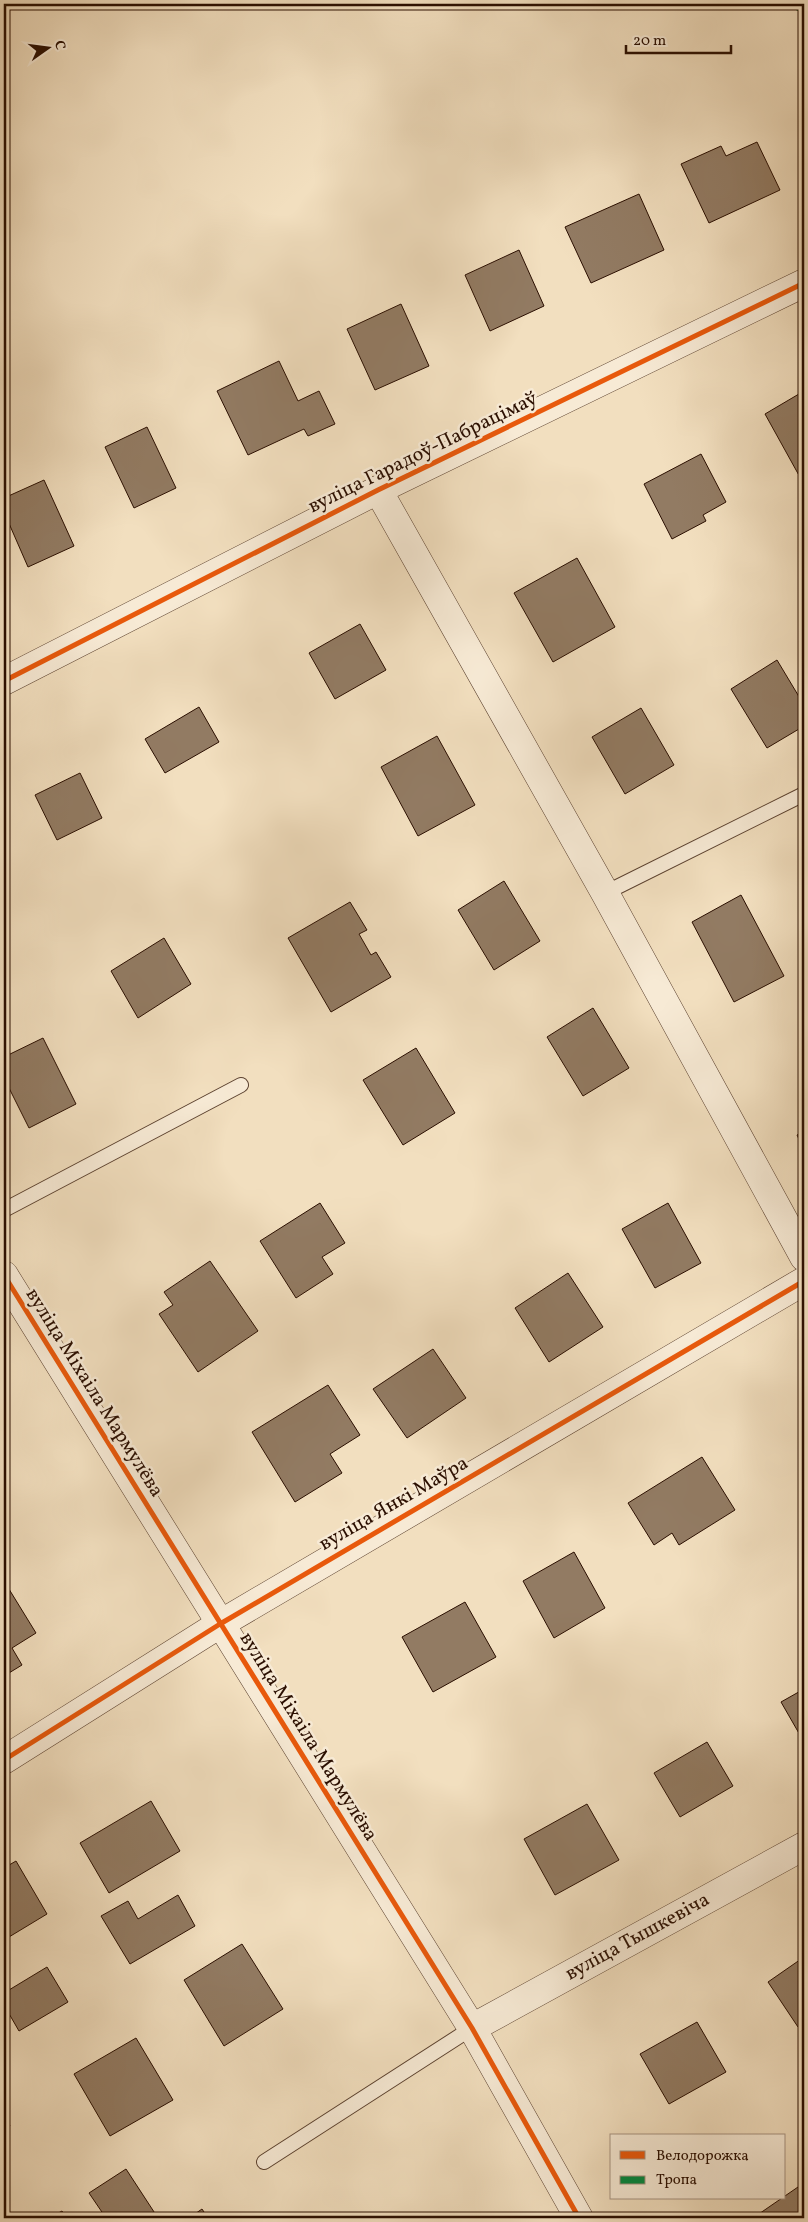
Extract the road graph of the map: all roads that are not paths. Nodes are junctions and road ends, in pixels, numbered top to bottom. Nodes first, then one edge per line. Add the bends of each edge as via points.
1 (804, 283) edge
2 (378, 490) junction
3 (4, 681) edge
4 (804, 794) edge
5 (605, 893) junction
6 (241, 1085) dead end
7 (4, 1210) edge
8 (804, 1257) edge
9 (4, 1275) edge
10 (804, 1281) edge
11 (220, 1624) junction
12 (4, 1760) edge
13 (804, 1846) edge
14 (472, 2028) junction
15 (264, 2162) dead end
16 (579, 2218) edge

1 - 2 street, вуліца Гарадоў-Пабрацімаў
2 - 3 street, вуліца Гарадоў-Пабрацімаў
2 - 5 street
4 - 5 lane
5 - 8 street
6 - 7 lane
9 - 11 street, вуліца Міхаіла Мармулёва
10 - 11 street, вуліца Янкі Маўра
11 - 12 street, вуліца Янкі Маўра
11 - 14 street, вуліца Міхаіла Мармулёва
13 - 14 street, вуліца Тышкевіча
14 - 15 lane
14 - 16 street, вуліца Міхаіла Мармулёва

